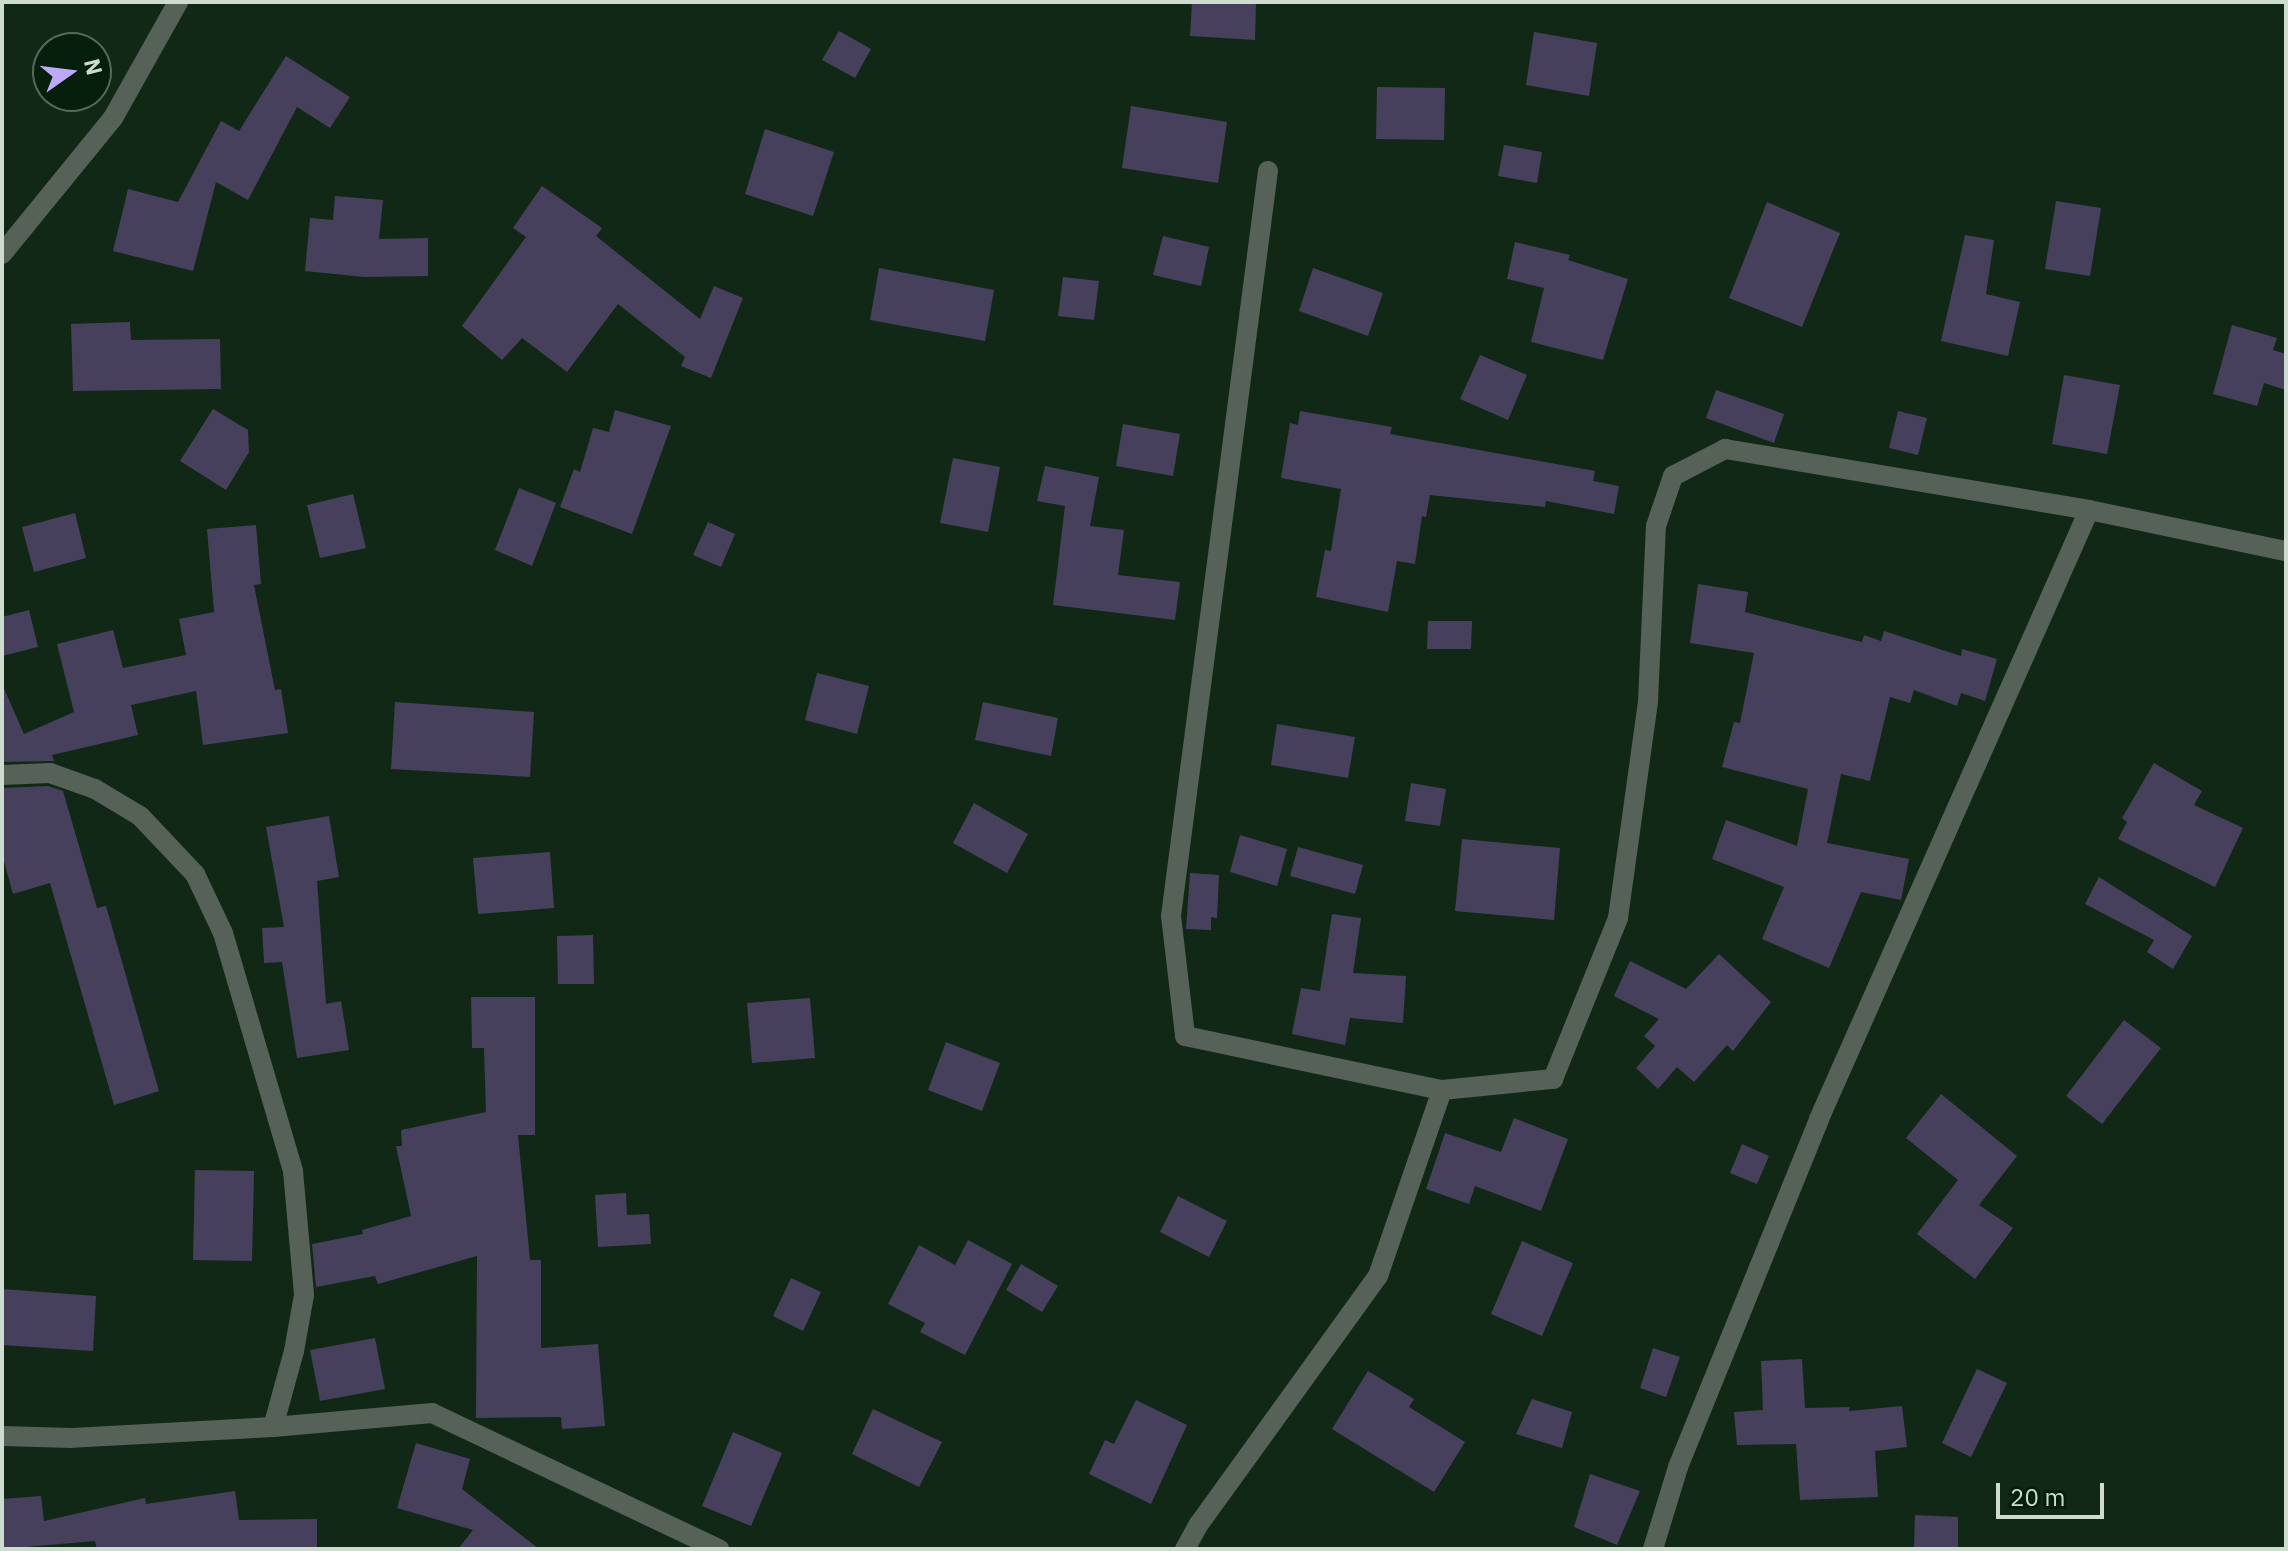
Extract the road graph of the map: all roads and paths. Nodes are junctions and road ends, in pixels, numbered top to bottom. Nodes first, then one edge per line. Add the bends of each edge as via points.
1 (178, 2) edge
2 (1268, 171) dead end
3 (2, 254) edge
4 (2089, 510) junction
5 (2286, 551) edge
6 (2, 775) edge
7 (1442, 1090) junction
8 (273, 1427) junction
9 (2, 1436) edge
10 (719, 1549) edge
11 (1185, 1549) edge
12 (1653, 1549) edge

1 - 3 street via 113,118
2 - 7 street via 1171,916 1185,1036
4 - 5 street
4 - 7 street via 1725,449 1673,476 1656,526 1648,701 1618,918 1553,1079
4 - 12 street via 1819,1119 1678,1467
6 - 8 street via 50,773 95,789 140,816 195,874 223,933 293,1171 304,1295
7 - 11 street via 1378,1276
8 - 9 street via 72,1438
8 - 10 street via 432,1413

